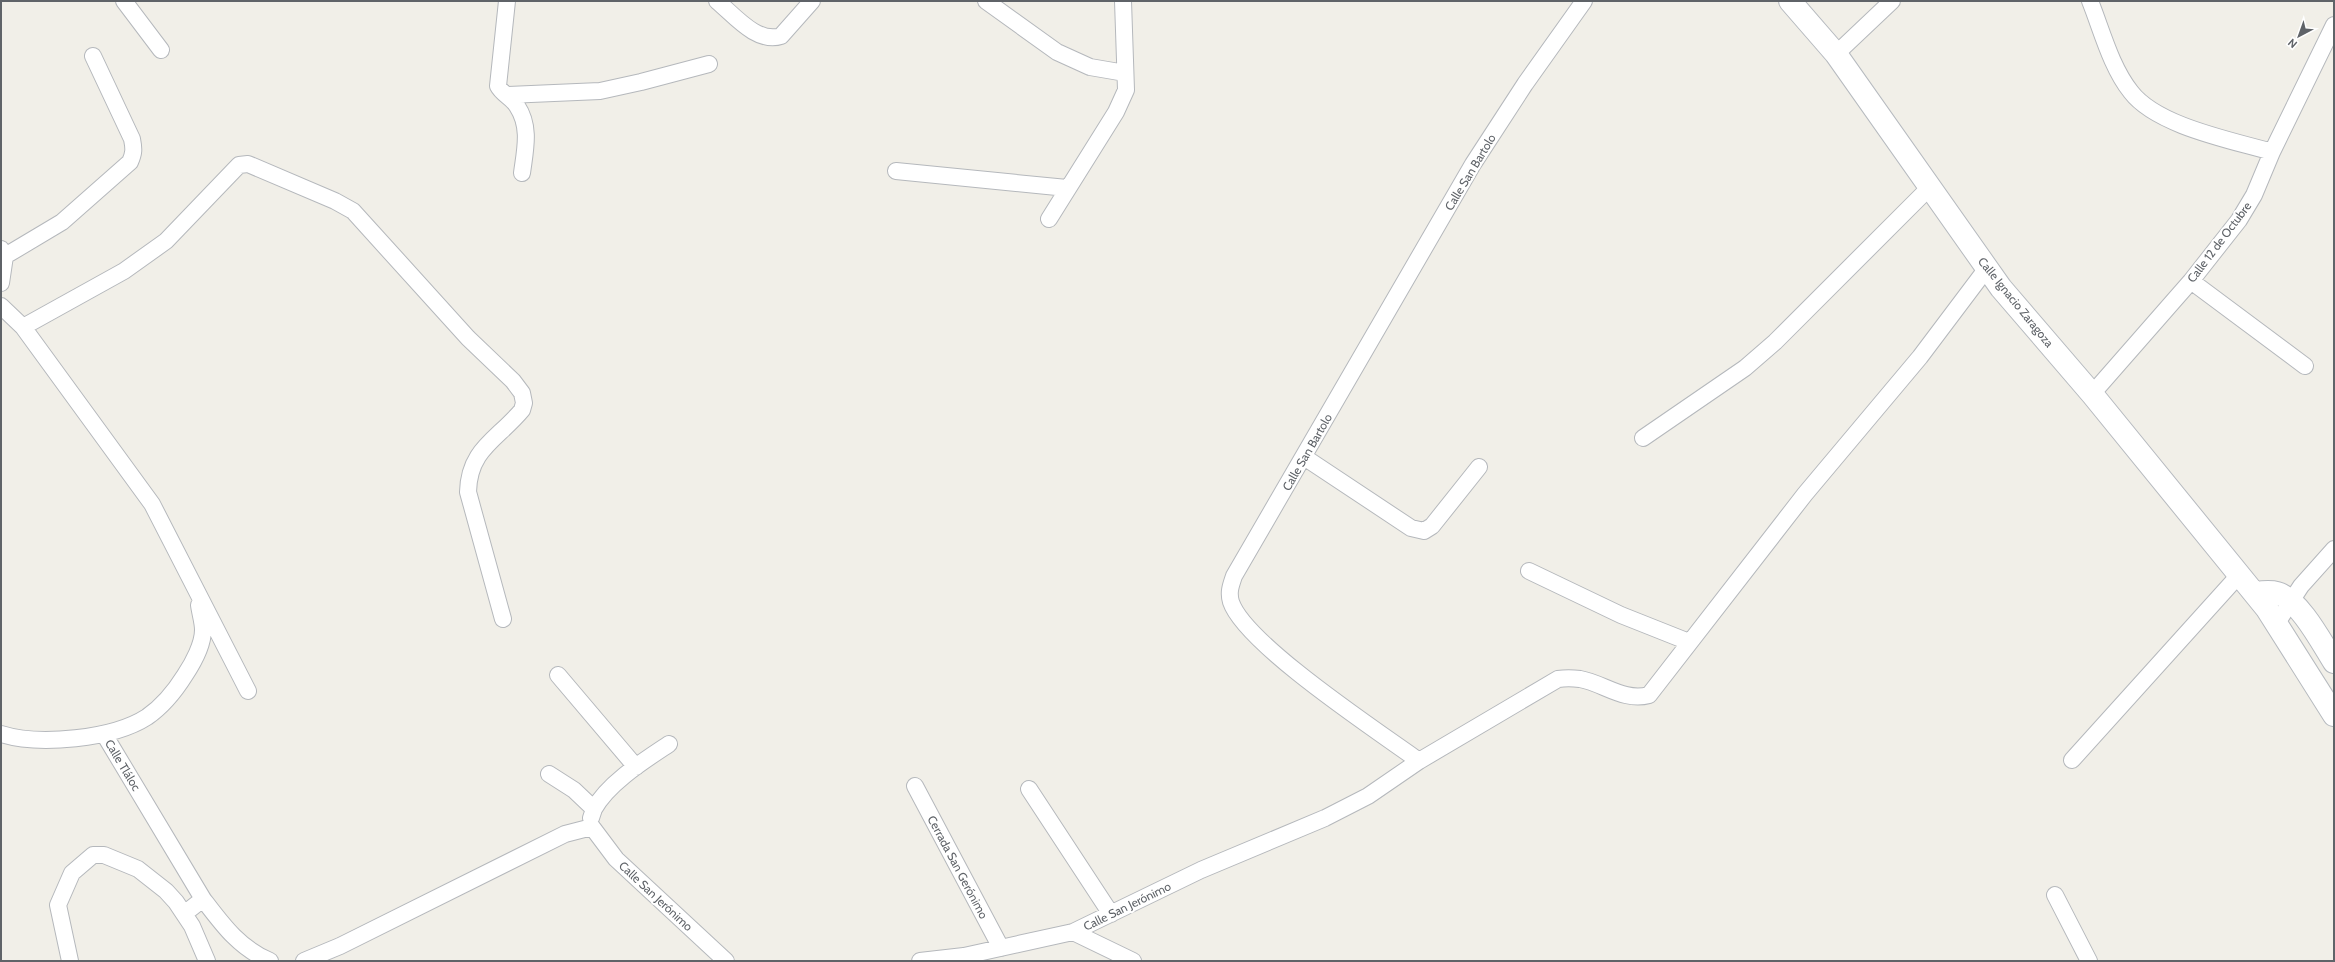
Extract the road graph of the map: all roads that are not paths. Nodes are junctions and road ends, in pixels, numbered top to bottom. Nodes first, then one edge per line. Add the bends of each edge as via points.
1 (124, 1) edge
2 (507, 1) edge
3 (717, 1) edge
4 (812, 1) edge
5 (986, 1) edge
6 (1123, 1) edge
7 (1584, 1) edge
8 (1790, 1) edge
9 (1892, 1) edge
10 (2090, 1) edge
11 (2334, 24) edge
12 (161, 50) dead end
13 (1836, 54) junction
14 (93, 56) dead end
15 (709, 64) dead end
16 (1125, 73) junction
17 (507, 95) junction
18 (2272, 152) junction
19 (896, 171) dead end
20 (522, 173) dead end
21 (1931, 186) junction
22 (1067, 188) junction
23 (1049, 219) dead end
24 (3, 253) edge
25 (1987, 268) junction
26 (2191, 281) junction
27 (1, 283) edge
28 (1, 306) edge
29 (23, 327) junction
30 (2305, 366) dead end
31 (2092, 394) junction
32 (1643, 438) dead end
33 (1304, 458) junction
34 (1479, 467) dead end
35 (2334, 549) edge
36 (1529, 571) dead end
37 (2239, 575) junction
38 (196, 588) junction
39 (2255, 593) junction
40 (2296, 594) junction
41 (503, 619) dead end
42 (2277, 623) junction
43 (1689, 642) junction
44 (2334, 662) edge
45 (558, 675) dead end
46 (248, 691) dead end
47 (2334, 715) edge
48 (1, 734) edge
49 (104, 734) junction
50 (669, 744) dead end
51 (2072, 760) dead end
52 (1419, 761) junction
53 (636, 766) junction
54 (549, 774) dead end
55 (915, 786) dead end
56 (1029, 789) dead end
57 (594, 808) junction
58 (592, 827) junction
59 (2056, 895) dead end
60 (203, 899) junction
61 (184, 914) junction
62 (1111, 914) junction
63 (1073, 932) junction
64 (1001, 948) junction
65 (70, 961) edge
66 (207, 961) edge
67 (270, 961) edge
68 (304, 961) edge
69 (726, 961) edge
70 (920, 961) edge
71 (1133, 961) edge
72 (2089, 961) edge

1 - 12 street
2 - 17 street via 498,81 501,91
3 - 4 street via 765,38 781,36
5 - 16 street via 1067,57 1090,67
6 - 16 street
7 - 33 street, Calle San Bartolo via 1525,84 1473,164
8 - 13 street, Calle Ignacio Zaragoza
9 - 13 street
10 - 18 street via 2119,73 2144,106 2182,125
11 - 18 street, Calle 12 de Octubre
13 - 21 street, Calle Ignacio Zaragoza
14 - 24 street via 132,139 134,149 130,162 62,222
15 - 17 street via 600,91
16 - 22 street via 1126,90 1121,103
17 - 20 street via 523,116 527,130
18 - 26 street, Calle 12 de Octubre via 2243,214
19 - 22 street
21 - 25 street, Calle Ignacio Zaragoza
21 - 32 street via 1776,342 1745,368
22 - 23 street
24 - 27 street
25 - 31 street, Calle Ignacio Zaragoza
25 - 43 street via 1920,357 1805,494
26 - 30 street
26 - 31 street, Calle 12 de Octubre
28 - 29 street
29 - 38 street via 152,504
29 - 41 street via 124,271 166,241 239,165 248,164 335,200 353,211 468,338 514,381 522,393 522,410 479,453 469,477 468,492
31 - 37 street, Calle Ignacio Zaragoza
33 - 34 street via 1411,528 1424,531 1432,526
33 - 52 street, Calle San Bartolo via 1234,576 1229,592 1231,603 1252,632 1279,656
35 - 40 street
36 - 43 street via 1621,615
37 - 39 street, Calle Ignacio Zaragoza
37 - 51 street
38 - 46 street
38 - 49 street, Calle Tláloc via 203,630 193,663 172,696 146,718
39 - 40 street
39 - 42 street, Calle Ignacio Zaragoza
40 - 42 street
40 - 44 street via 2308,621
42 - 47 street, Calle Ignacio Zaragoza
43 - 52 street via 1649,695 1630,697 1580,679 1558,679
45 - 53 street
48 - 49 street via 35,740
49 - 60 street, Calle Tláloc
50 - 53 street
52 - 62 street, Calle San Jerónimo via 1368,796 1325,818 1202,870
53 - 57 street via 599,800
54 - 57 street via 574,790
55 - 64 street, Cerrada San Gerónimo
56 - 62 street
57 - 58 street via 591,814
58 - 68 street via 565,834 340,946
58 - 69 street, Calle San Jerónimo via 616,859
59 - 72 street
60 - 61 street
60 - 67 street, Calle Tláloc via 234,938 254,954
61 - 65 street via 166,891 138,870 104,855 93,855 72,873 58,905
61 - 66 street
62 - 63 street, Calle San Jerónimo
63 - 64 street, Calle San Jerónimo
63 - 71 street
64 - 70 street, Calle San Jerónimo via 939,960

